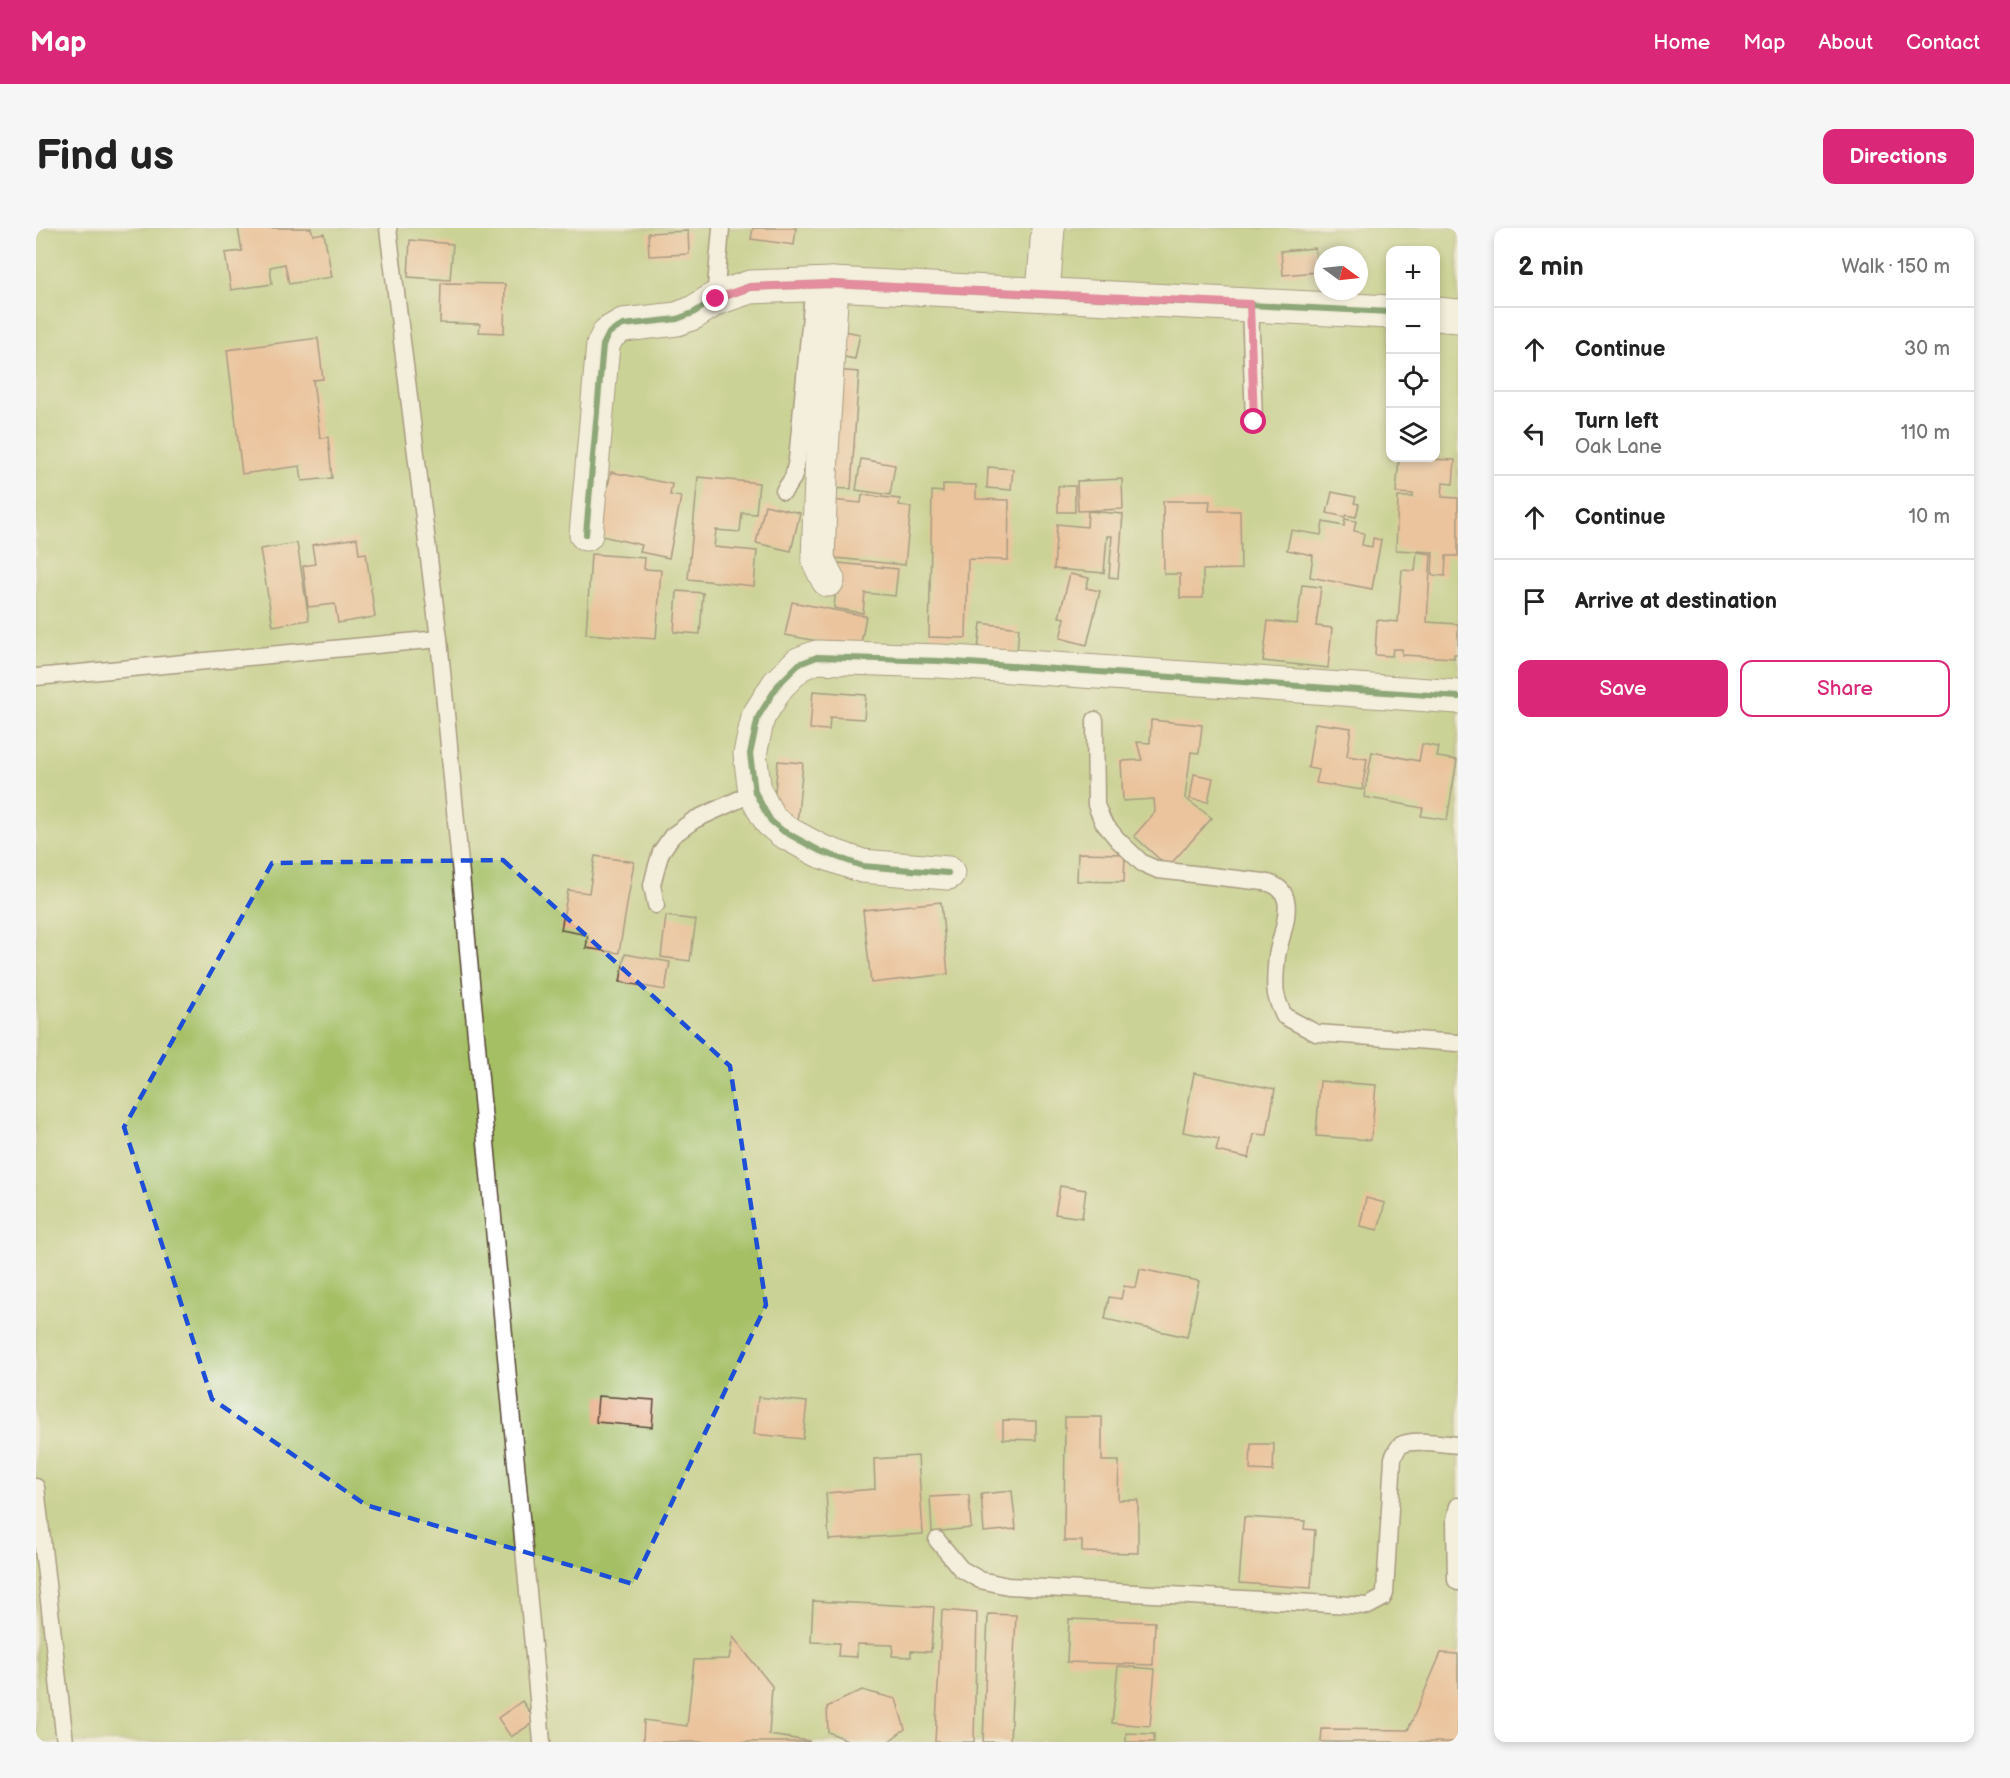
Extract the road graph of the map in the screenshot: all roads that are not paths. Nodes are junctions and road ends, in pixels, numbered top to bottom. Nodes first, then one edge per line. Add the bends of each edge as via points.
1 (388, 228) edge
2 (721, 228) edge
3 (1048, 228) edge
4 (823, 284) junction
5 (1043, 294) junction
6 (716, 299) junction
7 (1250, 304) junction
8 (1386, 312) edge
9 (1440, 314) edge
10 (1458, 316) edge
11 (1254, 422) dead end
12 (784, 491) dead end
13 (586, 534) dead end
14 (828, 580) dead end
15 (439, 639) junction
16 (36, 677) edge
17 (1458, 697) edge
18 (1095, 720) dead end
19 (755, 792) junction
20 (948, 873) dead end
21 (656, 905) dead end
22 (1458, 1042) edge
23 (1458, 1445) edge
24 (36, 1487) edge
25 (1458, 1506) edge
26 (937, 1540) dead end
27 (1458, 1582) edge
28 (65, 1742) edge
29 (542, 1742) edge

1 - 15 lane
2 - 6 lane
3 - 5 street
4 - 5 street
4 - 6 street via 750,287
4 - 12 lane via 797,460 793,478
4 - 14 street via 818,560
5 - 7 street
6 - 13 street via 677,319 623,325 609,333 603,345
7 - 8 street
7 - 11 lane
9 - 10 street
15 - 16 lane
15 - 29 lane
17 - 19 street via 939,661 817,657 799,664 778,685 758,717 750,754
18 - 22 lane via 1096,805 1102,822 1142,863 1158,870 1272,883 1282,890 1287,906 1277,957 1275,994 1284,1016 1316,1033
19 - 20 street via 771,821 820,851 862,866
19 - 21 lane via 694,820 672,836 661,852 652,885
23 - 26 lane via 1412,1442 1395,1452 1385,1593 1368,1606 1008,1586 980,1580 961,1569
24 - 28 lane
25 - 27 lane

